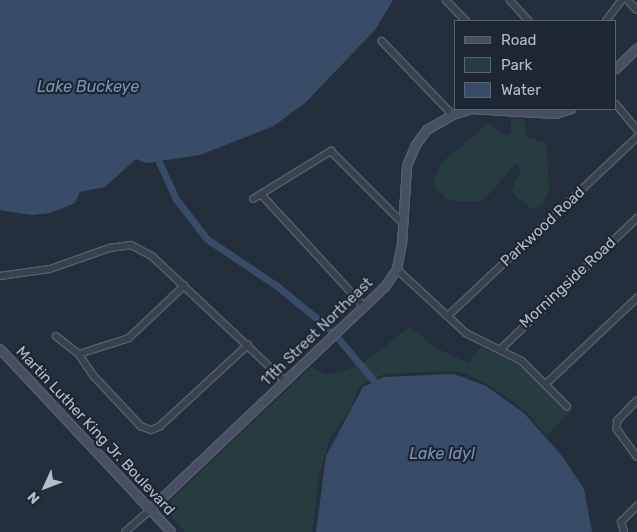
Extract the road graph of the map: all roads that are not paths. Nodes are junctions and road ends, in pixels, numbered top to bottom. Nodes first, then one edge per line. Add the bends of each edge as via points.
1 (446, 0) edge
2 (510, 0) edge
3 (622, 0) edge
4 (628, 0) edge
5 (637, 10) edge
6 (465, 20) edge
7 (528, 20) edge
8 (607, 20) edge
9 (382, 41) dead end
10 (637, 49) edge
11 (617, 68) edge
12 (617, 105) edge
13 (468, 110) edge
14 (512, 110) edge
15 (554, 111) edge
16 (453, 115) junction
17 (637, 129) edge
18 (637, 137) edge
19 (262, 196) junction
20 (253, 200) dead end
21 (637, 218) edge
22 (403, 223) junction
23 (397, 269) junction
24 (0, 276) edge
25 (184, 286) junction
26 (637, 298) edge
27 (365, 307) junction
28 (448, 316) junction
29 (56, 336) dead end
30 (248, 345) junction
31 (0, 349) edge
32 (501, 349) junction
33 (79, 354) junction
34 (286, 382) junction
35 (546, 384) junction
36 (637, 401) edge
37 (567, 406) dead end
38 (637, 458) edge
39 (637, 506) edge
40 (150, 510) junction
41 (125, 532) edge
42 (171, 532) edge
43 (624, 532) edge

1 - 6 street
2 - 7 street
3 - 8 street
4 - 5 street
9 - 16 street
10 - 11 street
12 - 17 street
13 - 16 street, 11th Street Northeast
14 - 15 street, 11th Street Northeast
16 - 22 street, 11th Street Northeast via 427,130 413,151 406,172
18 - 28 street, Parkwood Road
19 - 20 street
19 - 22 street via 331,151
19 - 27 street
21 - 32 street, Morningside Road
22 - 23 street, 11th Street Northeast
23 - 27 street, 11th Street Northeast
23 - 28 street
24 - 25 street via 50,270 110,248 131,245 152,256
25 - 30 street
25 - 33 street via 129,338
26 - 35 street
27 - 34 street, 11th Street Northeast
28 - 32 street via 466,333
29 - 33 street
30 - 33 street via 159,427 149,430 141,426 94,376
30 - 34 street
31 - 40 street, Martin Luther King Jr. Boulevard
32 - 35 street via 522,361
34 - 40 street, 11th Street Northeast
35 - 37 street
36 - 38 street via 618,421 617,429
39 - 43 street via 621,522
40 - 41 street, 11th Street Northeast
40 - 42 street, Martin Luther King Jr. Boulevard

